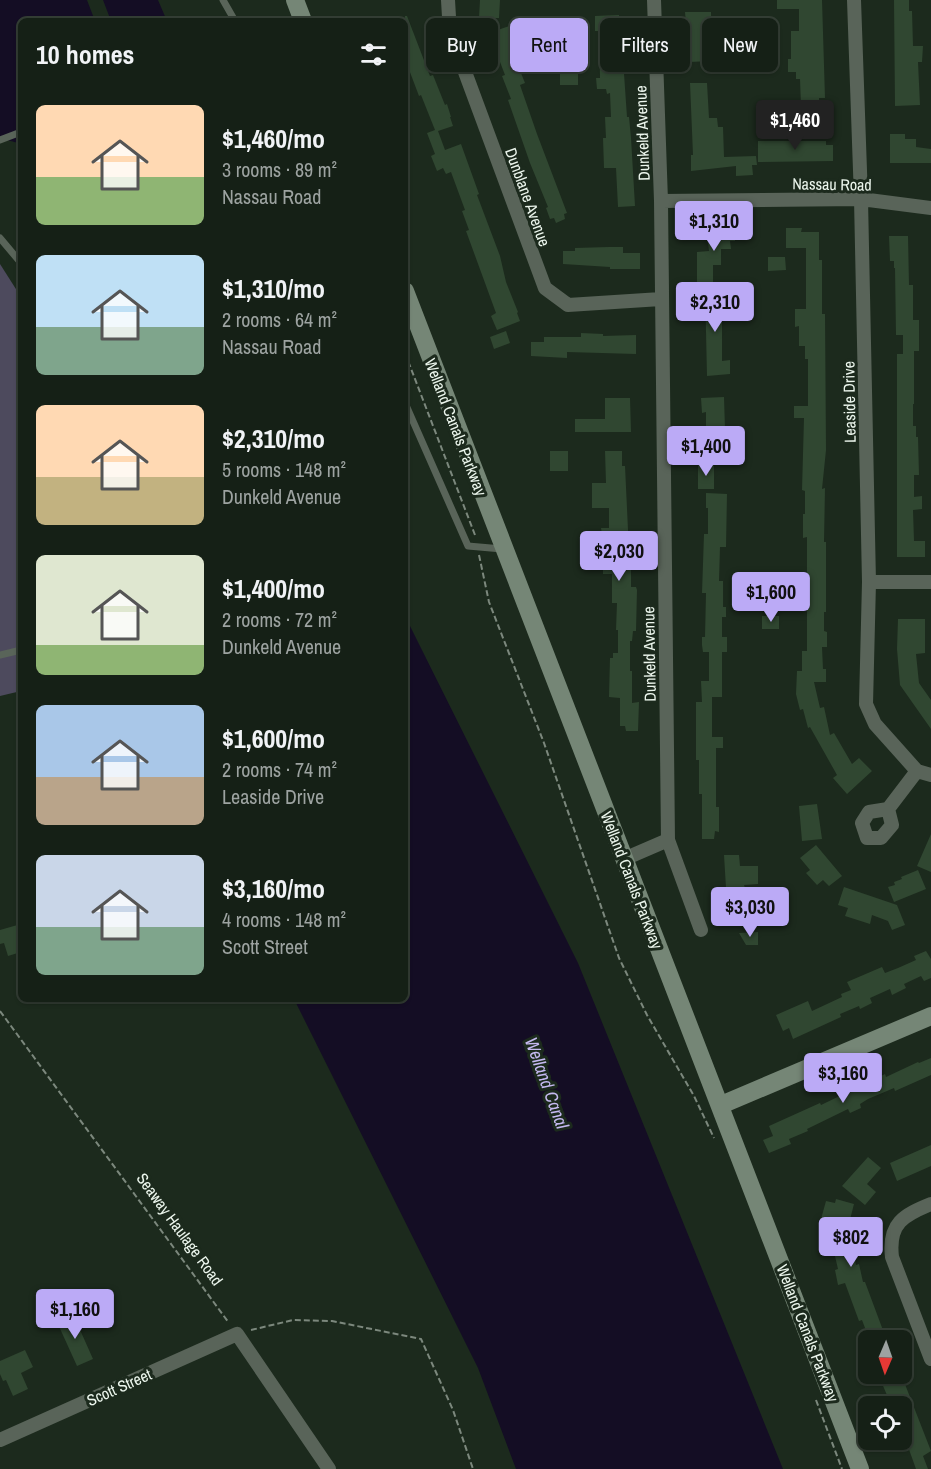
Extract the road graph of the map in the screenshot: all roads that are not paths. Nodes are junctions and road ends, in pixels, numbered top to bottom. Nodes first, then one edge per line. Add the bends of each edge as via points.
1 (223, 0) edge
2 (295, 0) edge
3 (448, 0) edge
4 (654, 0) edge
5 (854, 0) edge
6 (233, 18) edge
7 (302, 18) edge
8 (18, 133) edge
9 (1, 140) edge
10 (861, 199) junction
11 (661, 201) junction
12 (931, 208) edge
13 (0, 238) edge
14 (18, 259) edge
15 (408, 299) edge
16 (661, 299) junction
17 (408, 410) edge
18 (502, 549) junction
19 (869, 582) junction
20 (931, 582) edge
21 (18, 651) edge
22 (0, 655) edge
23 (924, 773) edge
24 (888, 809) dead end
25 (668, 840) junction
26 (624, 859) junction
27 (701, 930) dead end
28 (931, 1016) edge
29 (721, 1105) junction
30 (931, 1204) edge
31 (931, 1359) edge
32 (0, 1440) edge
33 (329, 1469) edge
34 (860, 1469) edge

1 - 6 lane
2 - 7 main road
3 - 16 street, Dunblane Avenue via 454,45 544,288 568,305
4 - 11 street, Dunkeld Avenue
5 - 10 street, Leaside Drive
8 - 9 lane
10 - 11 street, Nassau Road
10 - 12 street, Nassau Road
10 - 19 street, Leaside Drive
11 - 16 street, Dunkeld Avenue
13 - 14 lane
15 - 18 main road, Welland Canals Parkway
16 - 25 street, Dunkeld Avenue
17 - 18 lane via 468,546
18 - 26 main road, Welland Canals Parkway
19 - 20 street
19 - 23 street, Leaside Drive via 866,704 875,724
21 - 22 lane
23 - 24 street
25 - 26 street
25 - 27 street, Dunkeld Avenue
26 - 29 main road, Welland Canals Parkway
28 - 29 main road
29 - 34 main road, Welland Canals Parkway
30 - 31 street via 897,1223 890,1245
32 - 33 street, Scott Street via 237,1334

